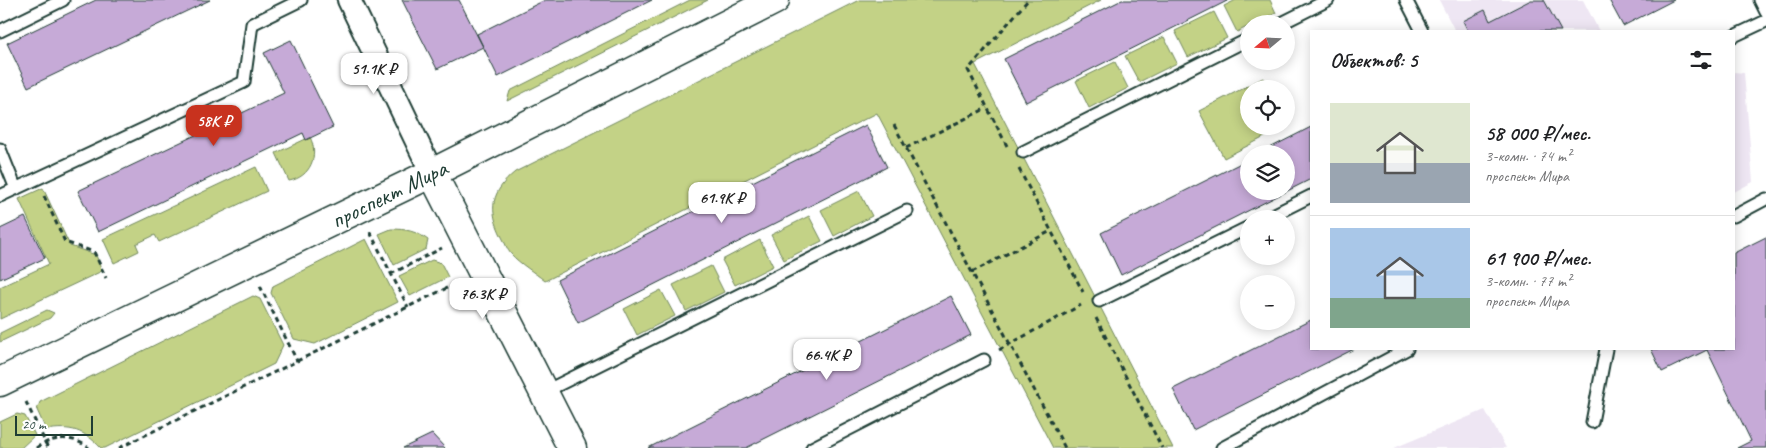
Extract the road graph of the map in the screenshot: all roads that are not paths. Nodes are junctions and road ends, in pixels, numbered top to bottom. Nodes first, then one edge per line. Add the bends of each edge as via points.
1 (63, 0) edge
2 (301, 0) edge
3 (349, 0) edge
4 (775, 0) edge
5 (1328, 0) edge
6 (1406, 0) edge
7 (1760, 0) edge
8 (1766, 12) edge
9 (1295, 16) edge
10 (1766, 22) edge
11 (1421, 30) edge
12 (0, 31) edge
13 (1735, 36) edge
14 (1240, 43) edge
15 (0, 149) edge
16 (1022, 152) dead end
17 (432, 173) junction
18 (16, 189) junction
19 (0, 196) edge
20 (1310, 196) edge
21 (1766, 199) edge
22 (1282, 210) edge
23 (906, 211) dead end
24 (1735, 215) edge
25 (1240, 230) edge
26 (1093, 301) road end
27 (1405, 350) edge
28 (1606, 350) edge
29 (984, 360) road end
30 (0, 382) edge
31 (544, 392) junction
32 (1592, 422) dead end
33 (572, 448) edge
34 (812, 448) edge
35 (1222, 448) edge

1 - 12 lane
2 - 18 lane via 252,24 244,82
3 - 17 street
4 - 17 main road, проспект Мира
5 - 9 lane
6 - 11 lane
7 - 8 lane
10 - 13 lane
14 - 16 lane
15 - 18 lane
17 - 30 main road, проспект Мира
17 - 31 main road
18 - 19 lane
20 - 22 lane
21 - 24 lane
23 - 31 lane
25 - 26 lane
27 - 35 lane
28 - 32 lane
29 - 34 lane
31 - 33 main road

